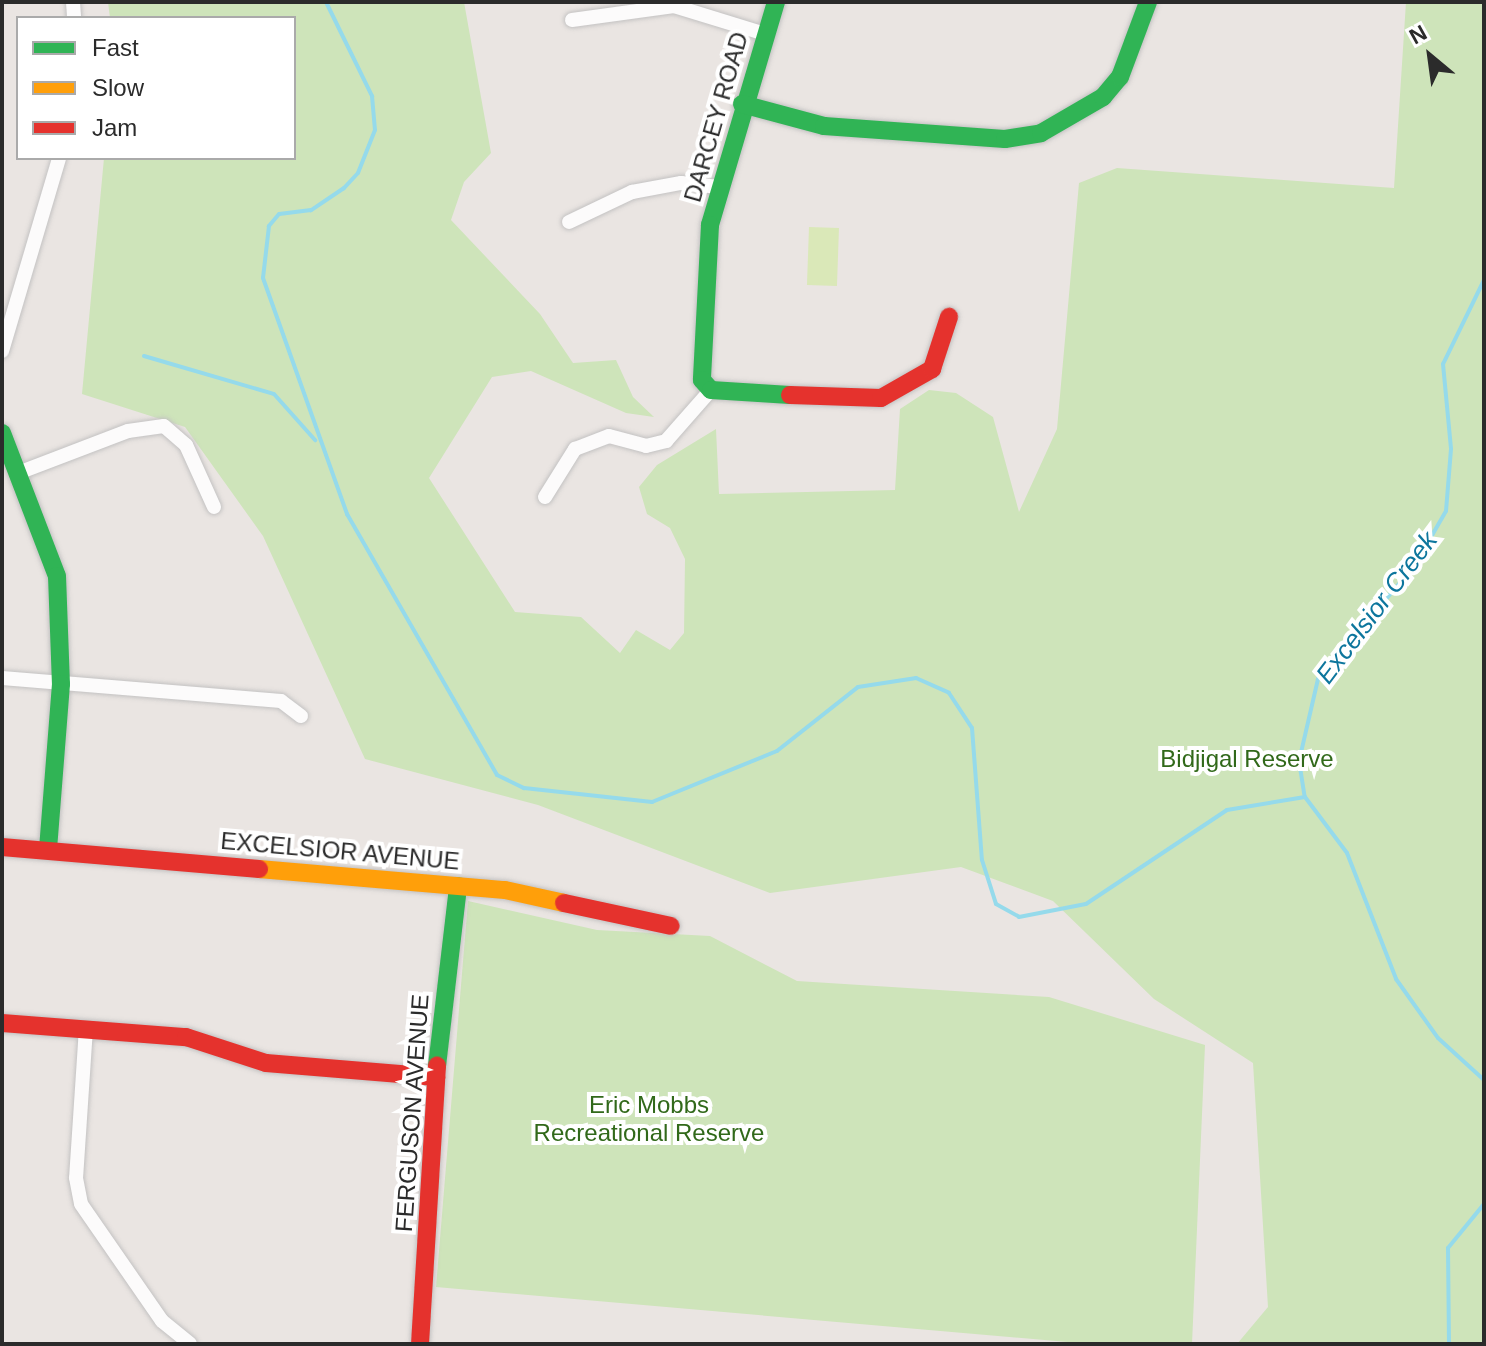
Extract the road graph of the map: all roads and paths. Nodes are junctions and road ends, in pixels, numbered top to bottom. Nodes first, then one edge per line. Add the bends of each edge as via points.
1 (776, 2) edge
2 (1148, 2) edge
3 (572, 20) dead end
4 (765, 34) junction
5 (742, 104) junction
6 (58, 160) edge
7 (717, 187) junction
8 (569, 222) dead end
9 (949, 317) dead end
10 (2, 351) edge
11 (711, 390) junction
12 (2, 433) edge
13 (18, 473) junction
14 (545, 497) dead end
15 (214, 507) dead end
16 (2, 678) edge
17 (61, 684) junction
18 (301, 716) dead end
19 (2, 847) edge
20 (48, 848) junction
21 (458, 886) junction
22 (671, 926) dead end
23 (2, 1023) edge
24 (86, 1028) junction
25 (436, 1077) junction
26 (190, 1344) edge
27 (420, 1344) edge

1 - 4 street, DARCEY ROAD
2 - 5 street via 1132,57 1103,97 1041,133 1005,139 824,126
3 - 4 street via 674,6
4 - 5 street, DARCEY ROAD
5 - 7 street, DARCEY ROAD
6 - 10 street
7 - 8 street via 681,183 632,192
7 - 11 street, DARCEY ROAD via 702,297 700,368
9 - 11 street via 932,369 881,398
11 - 14 street via 666,441 646,446 609,436 575,449
12 - 13 street
13 - 15 street via 128,431 164,426 186,445
13 - 17 street via 57,576
16 - 17 street
17 - 18 street via 281,701
17 - 20 street
19 - 20 street, EXCELSIOR AVENUE
20 - 21 street, EXCELSIOR AVENUE
21 - 22 street, EXCELSIOR AVENUE
21 - 25 street, FERGUSON AVENUE
23 - 24 street
24 - 25 street via 186,1037 266,1063
24 - 26 street via 76,1178 81,1204 162,1321
25 - 27 street, FERGUSON AVENUE

